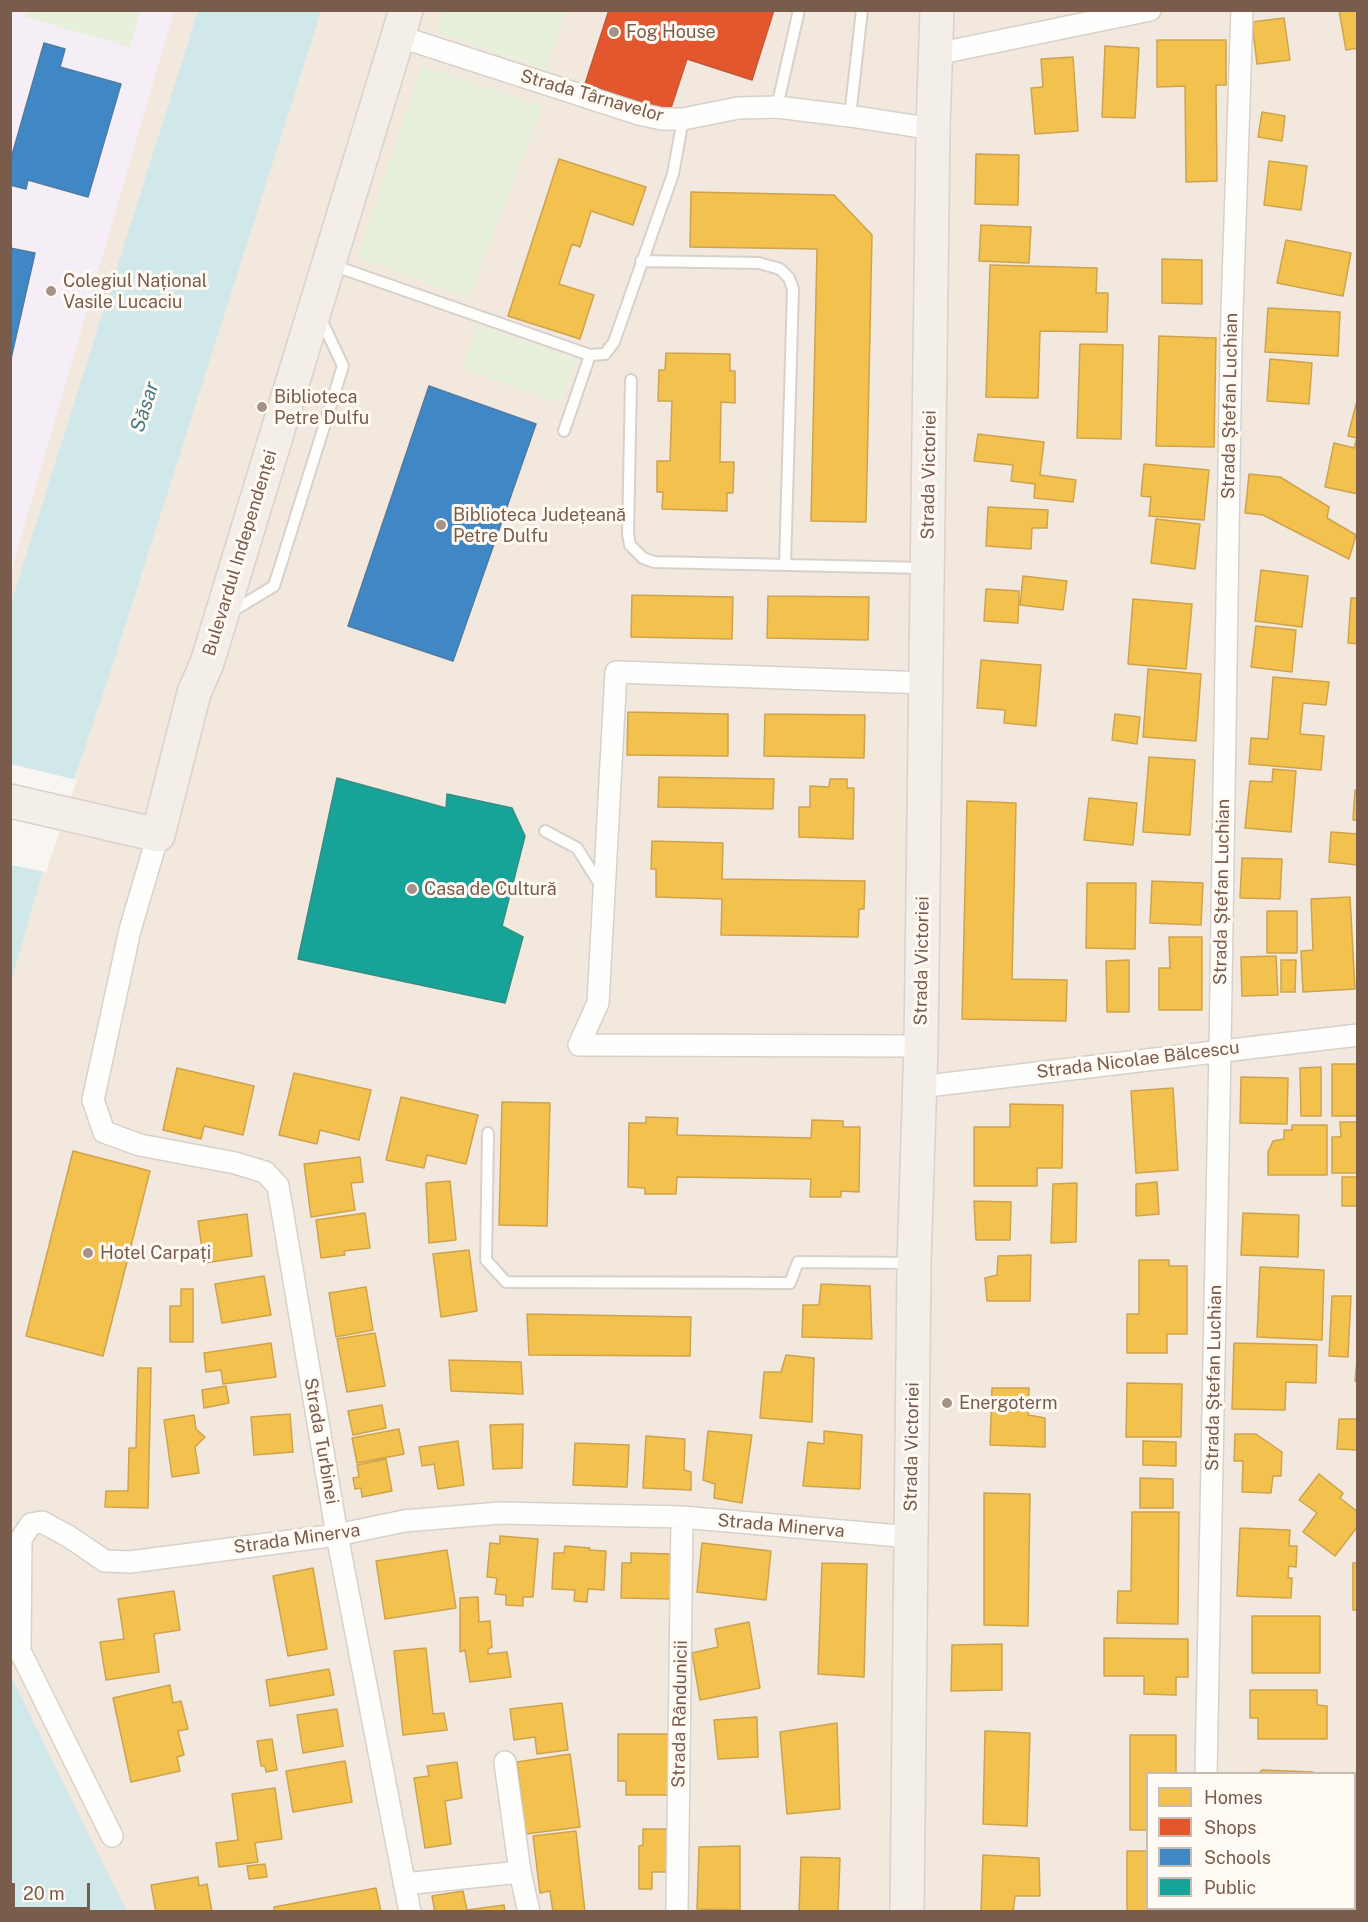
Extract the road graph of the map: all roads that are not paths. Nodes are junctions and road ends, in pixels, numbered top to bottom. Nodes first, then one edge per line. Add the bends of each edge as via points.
1 (799, 10) edge
2 (862, 10) edge
3 (937, 10) edge
4 (1150, 10) edge
5 (1242, 10) edge
6 (402, 23) edge
7 (936, 54) junction
8 (777, 107) junction
9 (850, 116) junction
10 (682, 119) junction
11 (933, 129) junction
12 (641, 261) junction
13 (328, 264) junction
14 (315, 306) junction
15 (590, 355) junction
16 (631, 380) dead end
17 (564, 431) dead end
18 (784, 565) junction
19 (928, 568) junction
20 (220, 618) junction
21 (926, 683) junction
22 (10, 801) edge
23 (545, 831) dead end
24 (158, 835) junction
25 (605, 893) junction
26 (1358, 1035) edge
27 (921, 1046) junction
28 (1220, 1050) junction
29 (919, 1087) junction
30 (93, 1100) joint
31 (488, 1133) dead end
32 (914, 1263) junction
33 (682, 1517) junction
34 (337, 1535) junction
35 (911, 1537) junction
36 (505, 1762) dead end
37 (1206, 1772) edge
38 (112, 1836) dead end
39 (520, 1872) junction
40 (404, 1884) junction
41 (410, 1911) edge
42 (530, 1911) edge
43 (677, 1911) edge
44 (907, 1911) edge

1 - 8 lane
2 - 9 lane
3 - 7 main road, Strada Victoriei
4 - 7 street
5 - 28 street, Strada Ștefan Luchian via 1231,343
6 - 10 street, Strada Târnavelor via 639,114
6 - 13 main road, Bulevardul Independenței
7 - 11 main road, Strada Victoriei
8 - 9 street, Strada Târnavelor
8 - 10 street, Strada Târnavelor via 738,108
9 - 11 street, Strada Târnavelor
10 - 12 lane via 673,174
11 - 19 main road, Strada Victoriei
12 - 15 lane via 610,349 605,354
12 - 18 lane via 759,263 780,269 789,278 793,289
13 - 14 main road, Bulevardul Independenței
13 - 15 lane
14 - 20 main road, Bulevardul Independenței
14 - 20 lane via 343,366 340,377 274,586
15 - 17 lane
16 - 18 lane via 628,534 635,552 654,562
18 - 19 lane
19 - 21 main road, Strada Victoriei
20 - 24 main road, Bulevardul Independenței via 194,693
21 - 25 street via 616,672
21 - 27 main road, Strada Victoriei
22 - 24 main road
23 - 25 lane via 577,848
24 - 30 street, Bulevardul Independenței via 130,930
25 - 27 street via 598,1003 579,1045
26 - 28 street, Strada Nicolae Bălcescu
27 - 29 main road, Strada Victoriei
28 - 29 street, Strada Nicolae Bălcescu
28 - 37 street, Strada Ștefan Luchian
29 - 32 main road, Strada Victoriei
30 - 34 street, Strada Turbinei via 104,1132 140,1145 266,1172 278,1186
31 - 32 lane via 486,1260 506,1282 790,1283 798,1262
32 - 35 main road, Strada Victoriei
33 - 34 street, Strada Minerva via 500,1513 404,1521
33 - 35 street, Strada Minerva
33 - 43 street, Strada Rândunicii
34 - 38 street, Strada Minerva via 130,1562 105,1561 42,1522 31,1524 21,1539 20,1651
34 - 40 street, Strada Turbinei
35 - 44 main road, Strada Victoriei
36 - 39 street
39 - 40 street
39 - 42 street
40 - 41 street, Strada Turbinei

